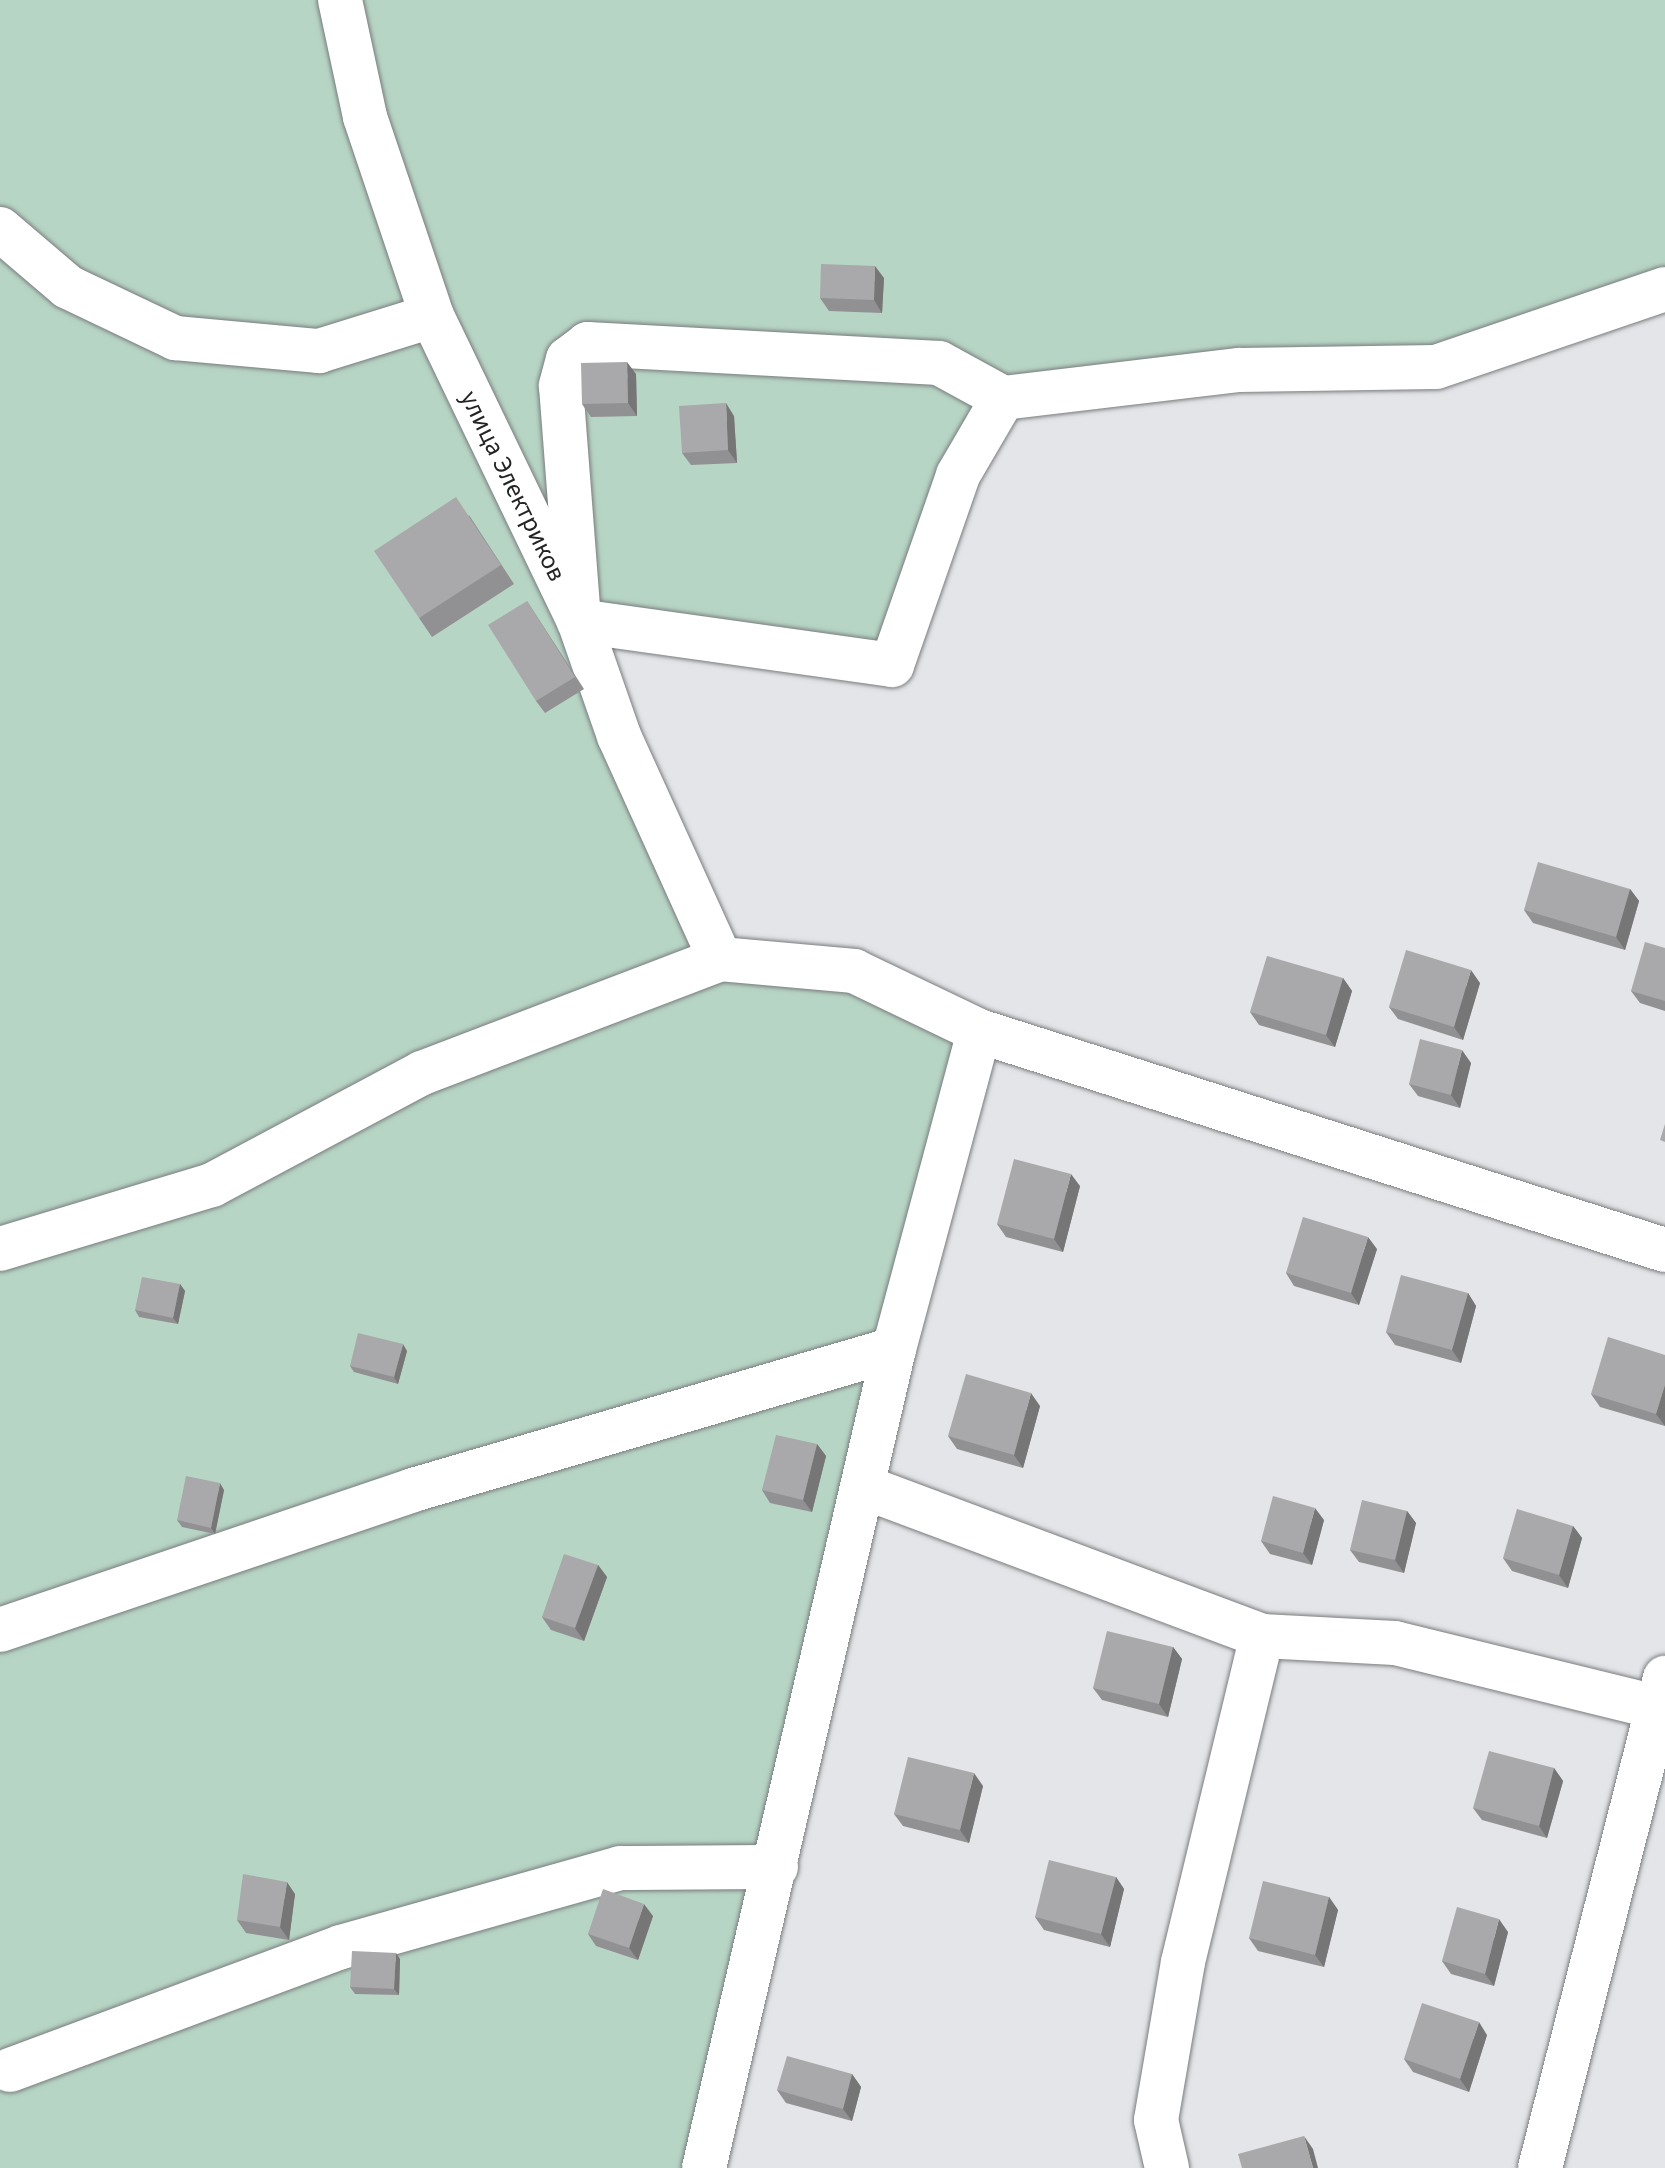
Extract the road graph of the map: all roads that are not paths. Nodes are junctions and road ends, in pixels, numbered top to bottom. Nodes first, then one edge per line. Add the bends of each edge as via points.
1 (340, 0) edge
2 (0, 229) edge
3 (1665, 289) edge
4 (432, 316) junction
5 (1003, 398) junction
6 (579, 621) junction
7 (720, 959) junction
8 (979, 1031) junction
9 (0, 1249) edge
10 (1665, 1250) edge
11 (894, 1349) junction
12 (864, 1487) junction
13 (0, 1630) edge
14 (1262, 1636) junction
15 (1661, 1693) edge
16 (776, 1867) junction
17 (10, 2070) dead end
18 (704, 2168) edge
19 (1167, 2168) edge
20 (1540, 2168) edge

1 - 4 street, улица Электриков via 365,117
2 - 4 street via 68,287 175,338 319,351
3 - 5 street via 1436,367 1239,370
4 - 6 street, улица Электриков
5 - 6 street via 958,475 892,665
5 - 6 street via 939,363 588,344 568,359 561,386
6 - 7 street, улица Электриков via 619,736
7 - 8 street via 854,971
7 - 9 street via 422,1073 212,1185
8 - 10 street
8 - 11 street
11 - 12 street
11 - 13 street via 413,1490
12 - 14 street
12 - 16 street
14 - 15 street via 1395,1643
14 - 19 street via 1183,1962 1156,2120
15 - 20 street
16 - 17 street via 620,1868 341,1947
16 - 18 street

